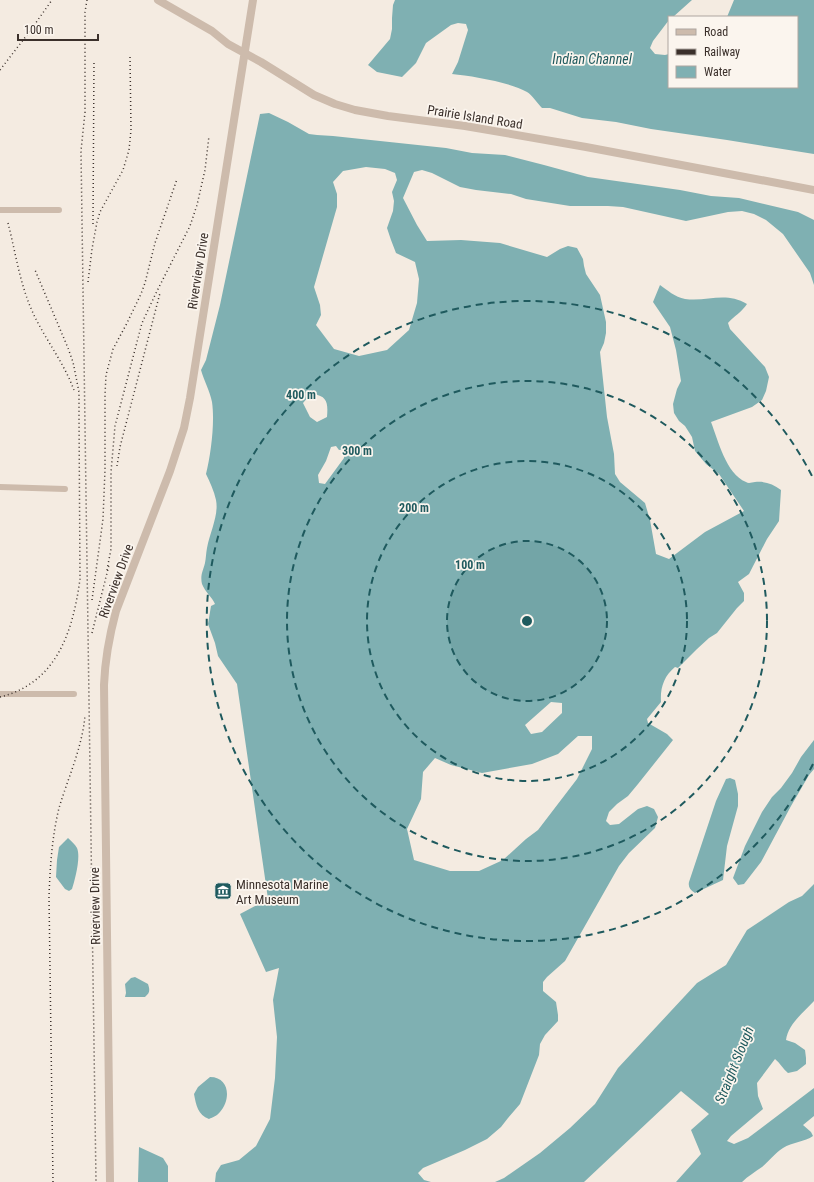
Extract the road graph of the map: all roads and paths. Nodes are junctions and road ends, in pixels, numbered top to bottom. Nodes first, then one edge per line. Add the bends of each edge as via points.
1 (158, 0) edge
2 (253, 0) edge
3 (245, 54) junction
4 (814, 190) edge
5 (0, 210) edge
6 (59, 210) dead end
7 (0, 487) edge
8 (65, 489) dead end
9 (0, 694) edge
10 (74, 694) dead end
11 (110, 1182) edge

1 - 3 street, Prairie Island Road via 212,31
2 - 3 street, Riverview Drive
3 - 4 street, Prairie Island Road via 314,95 355,110 586,147
3 - 11 street, Riverview Drive via 184,428 116,611 106,653 104,686
5 - 6 street
7 - 8 street
9 - 10 street

